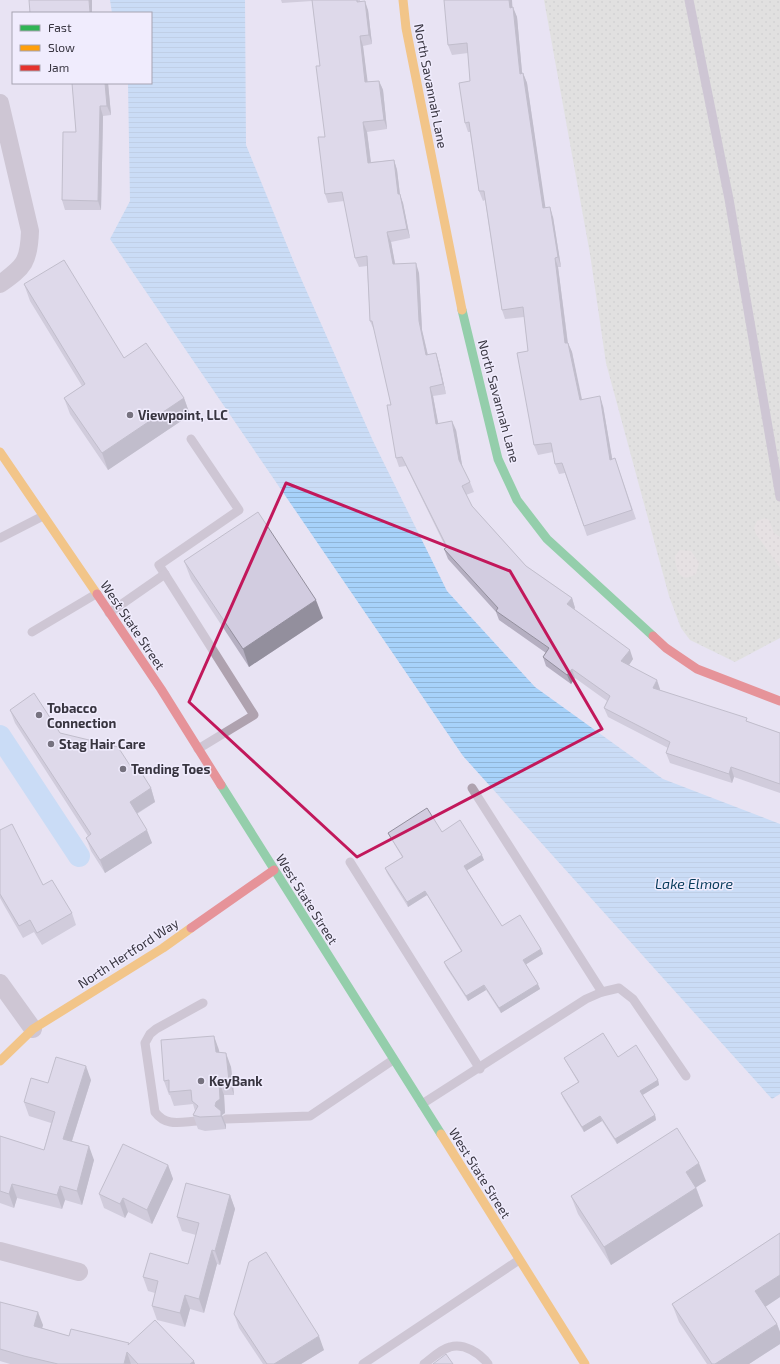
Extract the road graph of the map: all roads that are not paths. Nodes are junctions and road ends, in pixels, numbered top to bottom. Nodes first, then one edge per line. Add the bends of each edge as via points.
1 (403, 0) edge
2 (689, 0) edge
3 (0, 103) edge
4 (0, 284) edge
5 (191, 439) dead end
6 (0, 452) edge
7 (780, 497) edge
8 (44, 516) junction
9 (0, 538) edge
10 (165, 574) junction
11 (96, 594) junction
12 (109, 613) junction
13 (32, 632) dead end
14 (780, 701) edge
15 (198, 749) junction
16 (472, 788) dead end
17 (350, 862) dead end
18 (274, 870) junction
19 (0, 983) edge
20 (602, 992) junction
21 (203, 1003) dead end
22 (33, 1029) junction
23 (393, 1060) junction
24 (0, 1062) edge
25 (480, 1069) junction
26 (686, 1076) dead end
27 (422, 1104) junction
28 (226, 1119) dead end
29 (197, 1121) edge
30 (0, 1251) edge
31 (519, 1260) junction
32 (79, 1272) dead end
33 (363, 1364) edge
34 (424, 1364) edge
35 (488, 1364) edge
36 (585, 1364) edge

1 - 14 street, North Savannah Lane via 406,28 466,328 498,459 517,500 546,538 666,648 697,669
2 - 7 lane via 730,207
3 - 4 street via 30,231 30,251 19,271
5 - 10 lane via 239,510 159,565
6 - 8 street, West State Street
8 - 9 lane
8 - 11 street, West State Street
10 - 12 lane
10 - 15 lane via 254,715
11 - 12 street, West State Street
11 - 13 lane
12 - 15 street, West State Street
15 - 18 street, West State Street
16 - 20 lane
17 - 25 lane
18 - 22 street, North Hertford Way via 163,948
18 - 23 street, West State Street
19 - 22 street
20 - 25 lane via 586,999
20 - 26 lane via 619,988 633,999
21 - 29 lane via 156,1028 145,1043 155,1112 170,1123
22 - 24 street, North Hertford Way
23 - 27 street, West State Street
23 - 28 lane via 310,1116
25 - 27 lane
27 - 31 street, West State Street
30 - 32 street
31 - 33 lane
31 - 36 street, West State Street
34 - 35 lane via 449,1347 459,1346 482,1356

